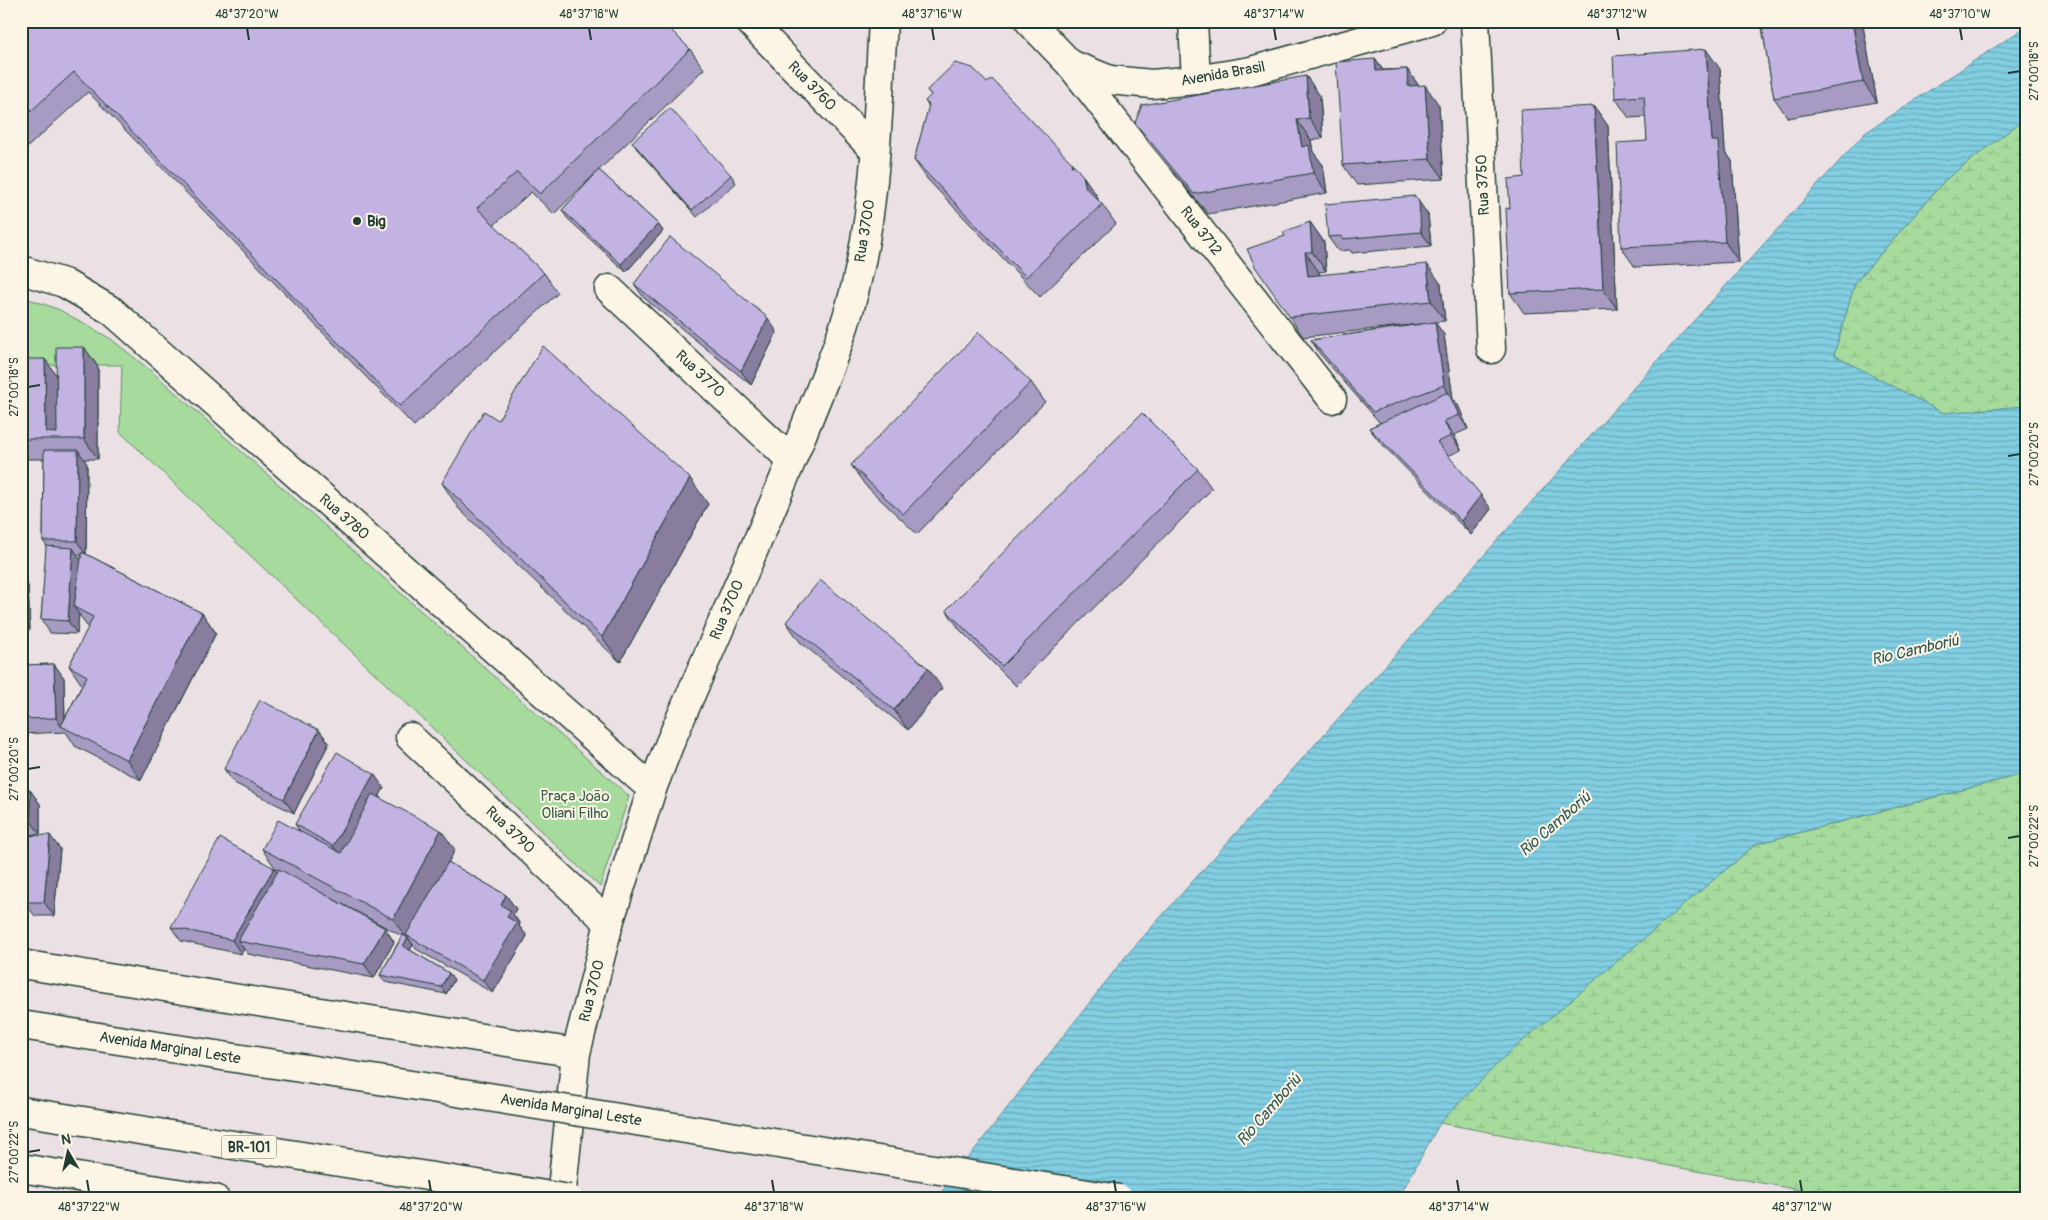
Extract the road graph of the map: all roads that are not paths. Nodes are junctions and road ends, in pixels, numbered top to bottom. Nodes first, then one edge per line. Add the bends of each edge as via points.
1 (749, 21) edge
2 (883, 21) edge
3 (1029, 21) edge
4 (1193, 21) edge
5 (1432, 21) edge
6 (1475, 21) edge
7 (1070, 64) junction
8 (1196, 80) junction
9 (875, 151) junction
10 (21, 270) edge
11 (609, 289) dead end
12 (1491, 349) dead end
13 (1332, 399) dead end
14 (792, 460) junction
15 (410, 737) dead end
16 (652, 789) junction
17 (609, 923) junction
18 (21, 964) edge
19 (21, 1025) edge
20 (576, 1053) junction
21 (21, 1111) edge
22 (21, 1168) edge
23 (215, 1199) edge
24 (561, 1199) edge
25 (569, 1199) edge
26 (1120, 1199) edge

1 - 9 main road, Rua 3760
2 - 9 main road, Rua 3700
3 - 7 main road, Avenida Brasil
4 - 8 main road
5 - 8 main road, Avenida Brasil via 1251,71
6 - 12 main road, Rua 3750
7 - 8 main road, Avenida Brasil via 1110,80 1152,84
7 - 13 main road, Rua 3712
9 - 14 main road, Rua 3700 via 868,222 857,280 839,341
10 - 16 main road, Rua 3780 via 64,283 112,311
11 - 14 main road, Rua 3770
14 - 16 main road, Rua 3700
15 - 17 main road, Rua 3790
16 - 17 main road, Rua 3700
17 - 20 main road, Rua 3700
18 - 20 main road
19 - 26 main road, Avenida Marginal Leste, bridge
20 - 24 main road, Rua 3700
21 - 25 main road, BR-101, bridge
22 - 23 main road

